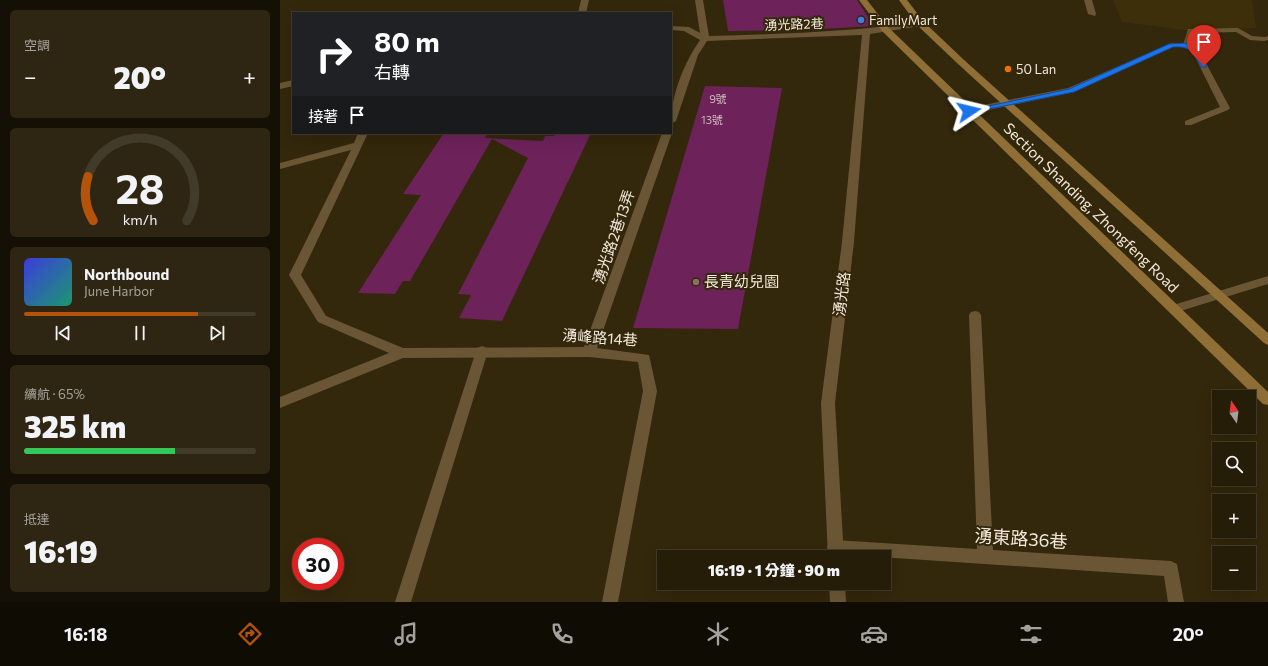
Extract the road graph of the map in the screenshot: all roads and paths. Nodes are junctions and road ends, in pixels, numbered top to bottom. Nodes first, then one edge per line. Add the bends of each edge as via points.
1 (585, 0) edge
2 (699, 0) edge
3 (863, 0) edge
4 (903, 0) edge
5 (1088, 0) edge
6 (582, 12) edge
7 (1092, 14) dead end
8 (921, 24) junction
9 (672, 28) edge
10 (885, 29) junction
11 (866, 32) junction
12 (1266, 38) edge
13 (705, 39) junction
14 (1187, 45) junction
15 (292, 83) edge
16 (280, 86) edge
17 (1007, 104) junction
18 (969, 111) junction
19 (672, 118) edge
20 (1188, 122) dead end
21 (363, 134) edge
22 (667, 134) edge
23 (357, 146) junction
24 (280, 166) edge
25 (1268, 280) edge
26 (1217, 295) junction
27 (1174, 309) junction
28 (975, 315) dead end
29 (1268, 340) edge
30 (482, 352) junction
31 (590, 352) junction
32 (402, 353) junction
33 (1268, 400) edge
34 (280, 403) edge
35 (835, 550) edge
36 (891, 554) edge
37 (985, 557) junction
38 (837, 590) edge
39 (403, 602) edge
40 (610, 602) edge
41 (838, 602) edge
42 (1176, 602) edge

1 - 6 street
2 - 13 street
3 - 10 main road, Section Shanding, Zhongfeng Road
4 - 8 main road, Section Shanding, Zhongfeng Road
5 - 7 street
8 - 10 street, 湧光路2巷
8 - 17 main road, Section Shanding, Zhongfeng Road
9 - 13 street, 湧光路2巷 via 686,29
10 - 11 street, 湧光路2巷
10 - 18 main road, Section Shanding, Zhongfeng Road
11 - 13 street, 湧光路2巷
11 - 35 street, 湧光路 via 848,242 828,403
12 - 14 street via 1250,38 1238,30 1192,31
13 - 19 street via 694,56
14 - 17 street via 1172,45 1071,90
14 - 20 street via 1196,52 1225,108
15 - 16 street
17 - 18 street
17 - 26 main road, Section Shanding, Zhongfeng Road
18 - 27 main road, Section Shanding, Zhongfeng Road
21 - 23 street
22 - 31 street, 湧光路2巷13弄
23 - 24 street
23 - 32 street via 295,275 322,319
25 - 26 street
26 - 27 street
26 - 29 main road, Section Shanding, Zhongfeng Road
27 - 33 main road, Section Shanding, Zhongfeng Road
28 - 37 street
30 - 31 street, 湧峰路14巷
30 - 32 street, 湧峰路14巷
30 - 39 street
31 - 40 street, 湧峰路14巷 via 644,358 650,391
32 - 34 street
36 - 37 street, 湧東路36巷
37 - 42 street, 湧東路36巷 via 1171,569
38 - 41 street

